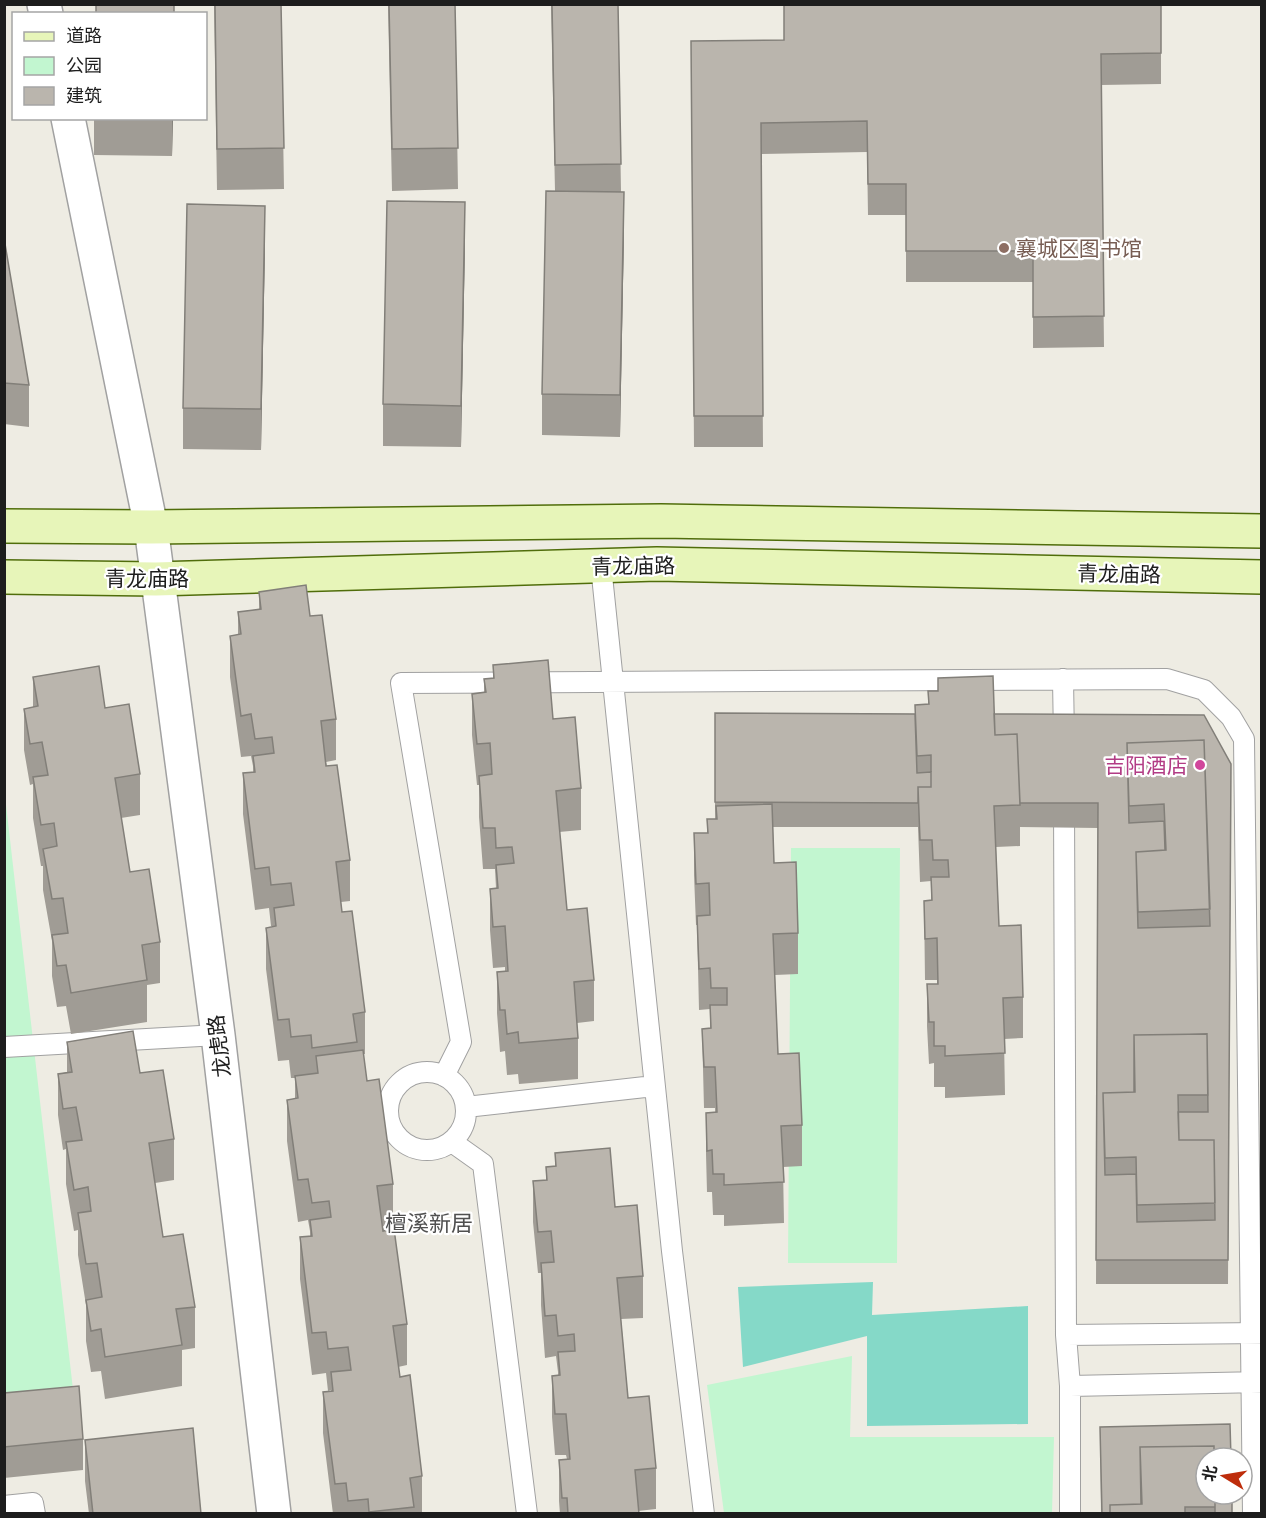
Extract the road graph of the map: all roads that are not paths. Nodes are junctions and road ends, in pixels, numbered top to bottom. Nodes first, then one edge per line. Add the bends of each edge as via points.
1 (68, 120) edge
2 (4, 526) edge
3 (151, 527) junction
4 (1262, 531) edge
5 (601, 566) junction
6 (4, 577) edge
7 (1262, 577) edge
8 (156, 579) junction
9 (1063, 679) junction
10 (613, 681) junction
11 (1064, 763) edge
12 (1064, 786) edge
13 (218, 1035) junction
14 (4, 1047) edge
15 (444, 1076) junction
16 (654, 1086) junction
17 (466, 1107) junction
18 (452, 1142) junction
19 (1256, 1333) edge
20 (1066, 1335) junction
21 (1256, 1383) edge
22 (1070, 1386) junction
23 (4, 1506) edge
24 (34, 1514) edge
25 (274, 1514) edge
26 (527, 1514) edge
27 (704, 1514) edge
28 (1070, 1514) edge
29 (1253, 1514) edge

1 - 3 street, 龙虎路
2 - 3 street, 青龙庙路
3 - 4 street, 青龙庙路 via 661,521
3 - 8 street, 龙虎路
5 - 7 street, 青龙庙路
5 - 8 street, 青龙庙路
5 - 10 lane
6 - 8 street, 青龙庙路
8 - 13 street, 龙虎路
9 - 10 lane
9 - 11 lane
9 - 19 lane via 1167,678 1204,690 1231,717 1244,739
10 - 15 lane via 401,683 461,1042
10 - 16 lane
12 - 20 lane
13 - 14 lane
13 - 25 street, 龙虎路
15 - 17 lane via 462,1094
15 - 18 lane via 419,1073 407,1077 390,1097 389,1122 404,1144 415,1150 441,1148
16 - 17 lane
16 - 27 lane
17 - 18 lane via 461,1132
18 - 26 lane via 483,1164
19 - 20 lane
19 - 21 lane
20 - 22 lane
21 - 22 lane
21 - 29 lane
22 - 28 lane
23 - 24 lane via 33,1503

